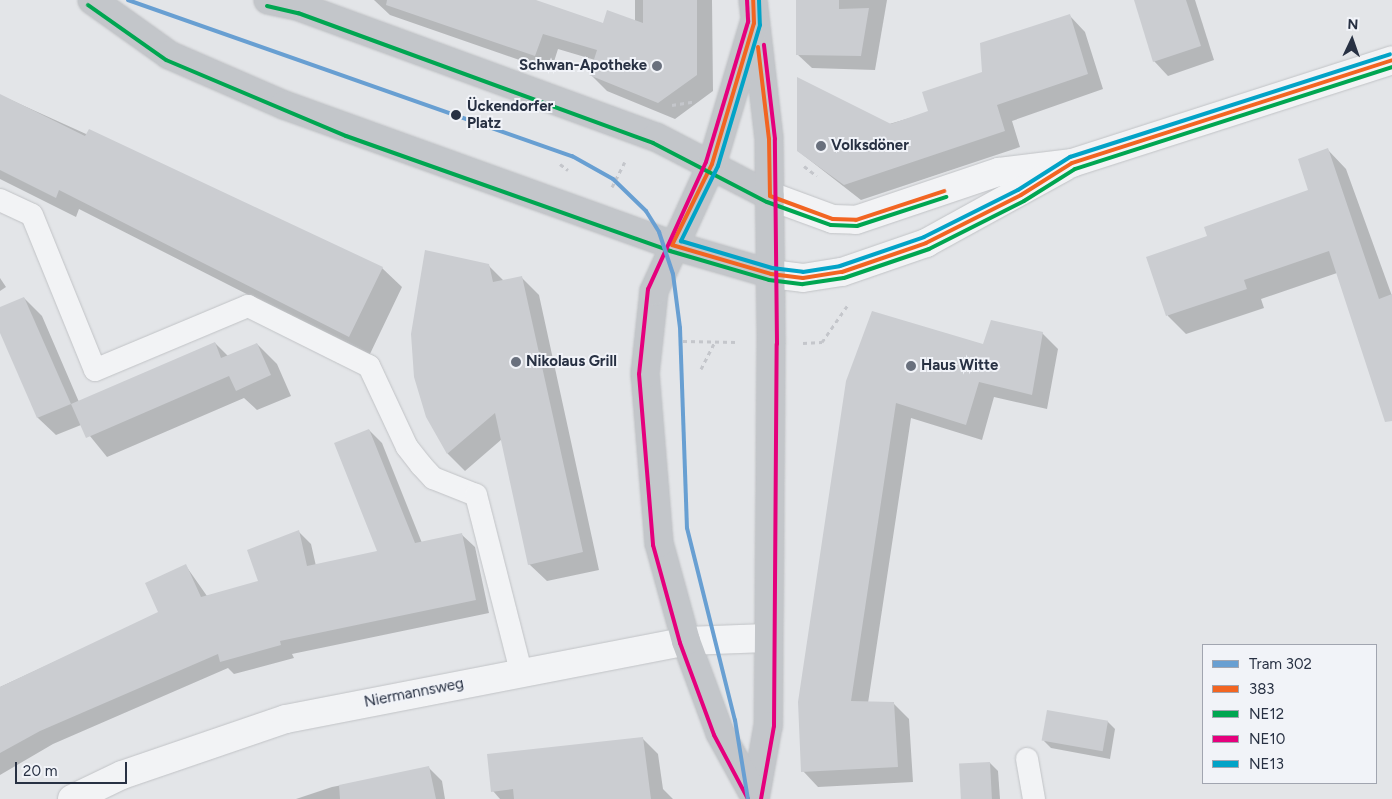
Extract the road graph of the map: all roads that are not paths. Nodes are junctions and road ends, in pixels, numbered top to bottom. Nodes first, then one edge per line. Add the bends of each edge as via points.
1 (92, 0) edge
2 (268, 0) edge
3 (754, 12) edge
4 (1392, 60) edge
5 (1072, 163) junction
6 (712, 164) junction
7 (770, 196) junction
8 (0, 200) edge
9 (672, 244) junction
10 (771, 274) junction
11 (767, 638) junction
12 (686, 641) junction
13 (521, 672) junction
14 (1026, 760) dead end
15 (754, 797) edge
16 (72, 799) edge
17 (1034, 799) edge

1 - 9 main road via 169,55 284,105
2 - 6 main road via 551,98 656,137
3 - 6 main road
3 - 7 main road via 769,139
4 - 5 street
5 - 7 street via 999,172 856,220 833,219
5 - 10 street via 1021,195 926,243 842,272 803,278
6 - 7 main road
6 - 9 main road
7 - 10 main road
8 - 13 lane via 32,215 95,370 248,306 369,366 407,447 422,466 433,478 476,495
9 - 10 main road
9 - 12 main road via 654,291 645,374 660,543
10 - 11 main road
11 - 12 street, Niermannsweg
11 - 15 main road via 768,726
12 - 13 street, Niermannsweg
12 - 15 main road via 720,733
13 - 16 street, Niermannsweg via 286,719 122,775
14 - 17 lane

